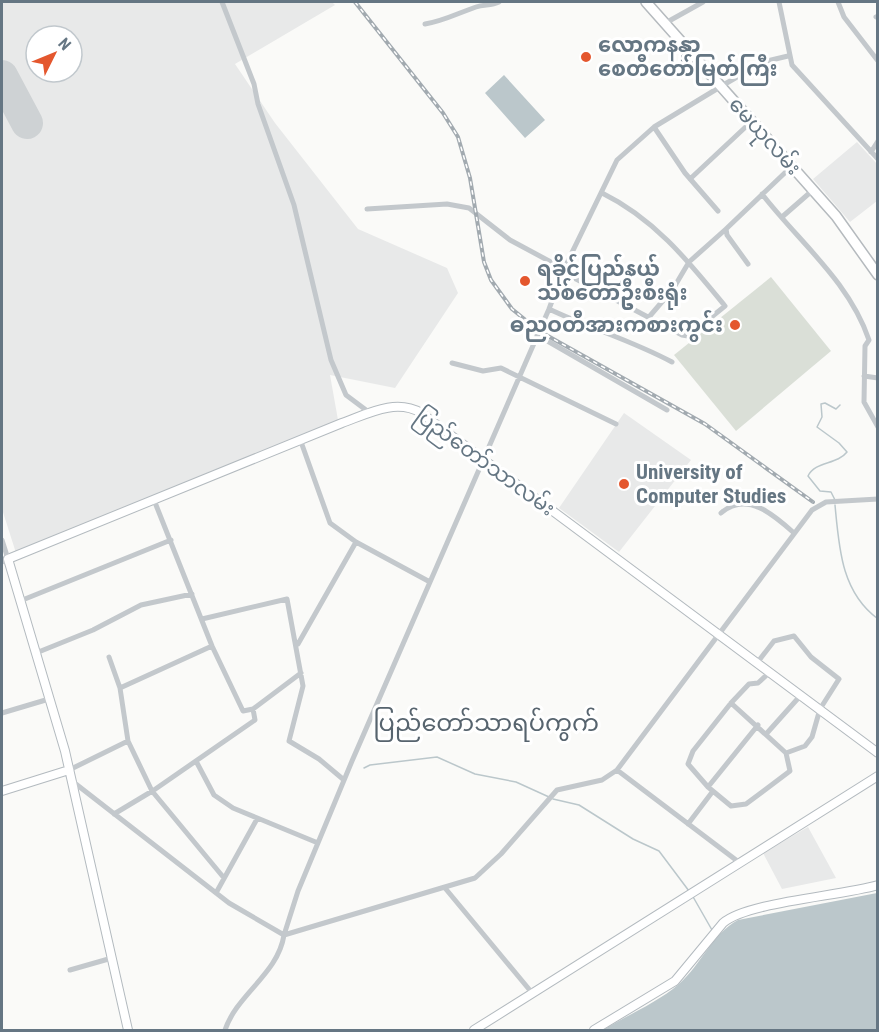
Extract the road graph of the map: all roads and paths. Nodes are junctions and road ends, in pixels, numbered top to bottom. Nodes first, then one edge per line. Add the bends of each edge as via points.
1 (222, 2) edge
2 (499, 2) edge
3 (646, 2) edge
4 (651, 2) edge
5 (703, 2) edge
6 (779, 2) edge
7 (837, 2) edge
8 (669, 21) junction
9 (425, 24) dead end
10 (788, 56) junction
11 (877, 61) edge
12 (723, 85) junction
13 (752, 122) junction
14 (654, 127) junction
15 (878, 141) edge
16 (871, 152) junction
17 (877, 159) edge
18 (792, 166) junction
19 (690, 179) junction
20 (813, 190) junction
21 (602, 193) junction
22 (762, 194) junction
23 (367, 208) dead end
24 (718, 211) dead end
25 (782, 217) junction
26 (726, 229) junction
27 (689, 262) junction
28 (748, 264) dead end
29 (878, 264) edge
30 (564, 269) junction
31 (878, 275) edge
32 (549, 309) junction
33 (649, 317) junction
34 (537, 335) junction
35 (672, 362) dead end
36 (452, 363) dead end
37 (519, 375) junction
38 (864, 376) junction
39 (878, 378) edge
40 (667, 410) dead end
41 (370, 413) junction
42 (616, 424) dead end
43 (878, 427) edge
44 (300, 439) junction
45 (484, 460) junction
46 (878, 499) edge
47 (154, 500) junction
48 (721, 513) dead end
49 (794, 533) junction
50 (2, 540) edge
51 (171, 540) junction
52 (356, 542) junction
53 (5, 561) edge
54 (430, 582) junction
55 (192, 594) junction
56 (20, 601) junction
57 (202, 619) junction
58 (718, 634) junction
59 (297, 645) junction
60 (212, 646) junction
61 (36, 653) junction
62 (110, 657) dead end
63 (757, 663) junction
64 (770, 672) junction
65 (301, 673) junction
66 (120, 688) junction
67 (801, 695) junction
68 (49, 699) junction
69 (731, 703) junction
70 (252, 709) junction
71 (820, 709) junction
72 (2, 713) edge
73 (758, 725) junction
74 (767, 733) junction
75 (128, 741) junction
76 (786, 753) junction
77 (878, 753) edge
78 (196, 761) junction
79 (69, 770) junction
80 (617, 770) junction
81 (878, 776) edge
82 (344, 780) junction
83 (72, 781) junction
84 (708, 787) junction
85 (2, 791) edge
86 (152, 791) junction
87 (713, 791) junction
88 (114, 814) junction
89 (257, 819) junction
90 (688, 824) junction
91 (318, 843) junction
92 (740, 863) junction
93 (224, 878) junction
94 (878, 885) edge
95 (445, 888) junction
96 (216, 893) junction
97 (284, 935) junction
98 (112, 958) junction
99 (70, 970) dead end
100 (533, 994) junction
101 (128, 1030) edge
102 (225, 1030) edge
103 (474, 1030) edge
104 (594, 1030) edge

1 - 41 street via 294,205 330,360 346,395
2 - 9 street
3 - 12 main road, မေယုလမ်း
4 - 8 main road, မေယုလမ်း
5 - 8 street
6 - 10 street
7 - 11 street via 844,18
8 - 12 main road, မေယုလမ်း
10 - 12 street via 763,62
10 - 16 street via 797,74
12 - 13 main road, မေယုလမ်း
12 - 14 street
12 - 29 main road, မေယုလမ်း via 840,212
13 - 18 main road, မေယုလမ်း
13 - 19 street
14 - 19 street
14 - 21 street via 617,160
15 - 16 street
16 - 17 street
18 - 20 main road, မေယုလမ်း
18 - 22 street
19 - 24 street
20 - 25 street
20 - 31 main road, မေယုလမ်း via 852,236
21 - 27 street via 668,238
21 - 30 street
22 - 25 street
22 - 26 street
23 - 30 street via 447,204 469,208 510,240
25 - 38 street via 857,308 869,340 865,346
26 - 27 street
26 - 28 street
27 - 33 street
27 - 33 street via 725,306 688,336
30 - 32 street
30 - 33 street
32 - 34 street
32 - 35 street via 596,331 632,341
34 - 37 street
34 - 40 street
36 - 37 street via 483,371 501,368
37 - 42 street
37 - 45 street
38 - 39 street
38 - 43 street via 864,402
41 - 44 street, ပြည်တော်သာလမ်း
41 - 45 street, ပြည်တော်သာလမ်း via 397,406 415,409
44 - 47 street, ပြည်တော်သာလမ်း
44 - 52 street via 330,523
45 - 54 street
45 - 58 street, ပြည်တော်သာလမ်း
46 - 49 street via 831,502 812,510
47 - 51 street
47 - 53 street, ပြည်တော်သာလမ်း
48 - 49 street via 746,505 762,507
49 - 58 street
50 - 53 street
51 - 55 street
51 - 56 street
52 - 54 street
52 - 59 street
53 - 56 street
54 - 82 street
55 - 57 street
55 - 61 street via 141,605
56 - 61 street
57 - 59 street via 287,599
57 - 60 street
58 - 63 street, ပြည်တော်သာလမ်း
58 - 80 street
59 - 65 street
60 - 66 street
60 - 70 street via 243,711
61 - 68 street
62 - 66 street
63 - 64 street, ပြည်တော်သာလမ်း
63 - 71 street via 774,641 797,638 811,657 839,679
64 - 67 street, ပြည်တော်သာလမ်း
64 - 69 street via 758,683 749,684
65 - 70 street
65 - 82 street via 303,686 290,741
66 - 75 street
67 - 71 street, ပြည်တော်သာလမ်း
67 - 74 street
68 - 72 street
68 - 79 street
69 - 73 street
69 - 84 street via 688,759 692,770
70 - 78 street via 255,720
71 - 76 street via 812,737 805,746
71 - 77 street, ပြည်တော်သာလမ်း
73 - 74 street
73 - 84 street
74 - 76 street
75 - 79 street
75 - 86 street
76 - 87 street via 790,771 746,804 731,806
78 - 86 street
78 - 89 street via 214,795
79 - 83 street
79 - 85 street
80 - 90 street
80 - 95 street via 602,780 557,790 476,878
81 - 92 street
82 - 91 street
83 - 88 street
83 - 98 street
84 - 87 street
86 - 88 street
86 - 93 street
87 - 90 street
88 - 96 street
89 - 91 street
89 - 93 street
90 - 92 street
91 - 97 street
92 - 100 street
93 - 96 street
94 - 104 street via 732,916 675,981
95 - 97 street
95 - 100 street
96 - 97 street
97 - 102 street via 277,958 236,1006
98 - 99 street
98 - 101 street
100 - 103 street

